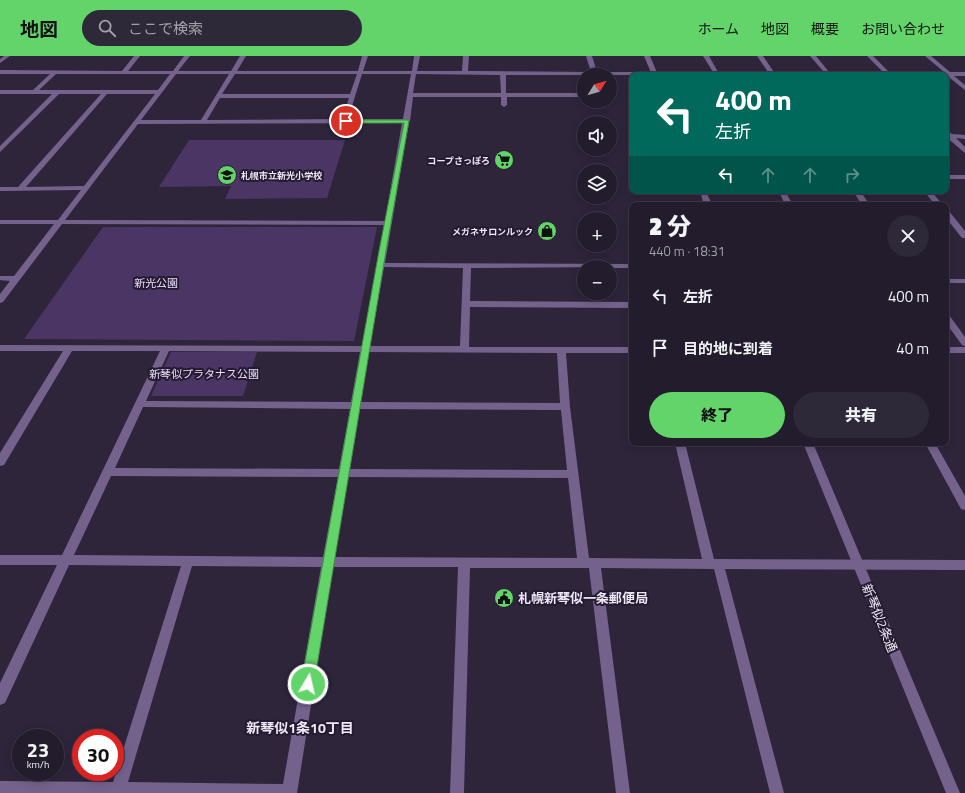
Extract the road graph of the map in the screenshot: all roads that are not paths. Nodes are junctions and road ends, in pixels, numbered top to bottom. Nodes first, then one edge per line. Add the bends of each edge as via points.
1 (7, 56) edge
2 (137, 56) edge
3 (187, 56) edge
4 (243, 56) edge
5 (365, 56) edge
6 (417, 56) edge
7 (466, 56) edge
8 (589, 56) edge
9 (647, 56) edge
10 (706, 56) edge
11 (760, 56) edge
12 (813, 56) edge
13 (870, 56) edge
14 (928, 56) edge
15 (0, 61) edge
16 (593, 68) edge
17 (0, 72) edge
18 (55, 72) junction
19 (123, 72) junction
20 (653, 72) edge
21 (715, 72) edge
22 (772, 72) edge
23 (826, 72) edge
24 (887, 72) edge
25 (946, 72) edge
26 (174, 73) junction
27 (232, 73) junction
28 (360, 73) junction
29 (414, 73) junction
30 (465, 73) junction
31 (503, 73) junction
32 (577, 74) edge
33 (617, 74) edge
34 (629, 74) edge
35 (949, 74) edge
36 (965, 74) edge
37 (949, 75) edge
38 (965, 88) edge
39 (0, 92) edge
40 (10, 92) junction
41 (34, 92) junction
42 (57, 92) junction
43 (160, 92) junction
44 (105, 93) junction
45 (410, 95) junction
46 (504, 95) junction
47 (577, 95) edge
48 (219, 96) junction
49 (353, 96) junction
50 (0, 101) edge
51 (504, 105) dead end
52 (203, 121) junction
53 (346, 121) junction
54 (407, 121) junction
55 (137, 122) junction
56 (949, 136) edge
57 (965, 137) edge
58 (0, 150) edge
59 (965, 150) edge
60 (949, 177) edge
61 (965, 177) edge
62 (0, 188) edge
63 (20, 188) junction
64 (86, 188) junction
65 (930, 194) edge
66 (936, 202) edge
67 (949, 216) edge
68 (0, 222) edge
69 (60, 222) junction
70 (387, 223) junction
71 (949, 224) edge
72 (956, 224) junction
73 (965, 224) edge
74 (965, 236) edge
75 (380, 265) junction
76 (467, 266) junction
77 (629, 266) edge
78 (0, 278) edge
79 (17, 279) junction
80 (949, 281) edge
81 (965, 281) edge
82 (0, 300) edge
83 (466, 304) junction
84 (629, 305) edge
85 (949, 321) edge
86 (965, 343) edge
87 (0, 348) edge
88 (69, 348) junction
89 (166, 348) junction
90 (366, 349) junction
91 (464, 350) junction
92 (561, 350) junction
93 (629, 350) edge
94 (949, 350) edge
95 (965, 350) edge
96 (139, 404) junction
97 (356, 406) junction
98 (566, 407) junction
99 (681, 446) edge
100 (809, 446) edge
101 (932, 446) edge
102 (0, 462) edge
103 (106, 472) junction
104 (344, 473) junction
105 (573, 474) junction
106 (965, 506) edge
107 (0, 560) edge
108 (64, 560) junction
109 (188, 561) junction
110 (328, 561) junction
111 (464, 562) junction
112 (589, 563) junction
113 (714, 563) junction
114 (858, 564) junction
115 (965, 565) edge
116 (0, 698) edge
117 (0, 788) edge
118 (118, 790) junction
119 (289, 792) edge
120 (457, 793) edge
121 (623, 793) edge
122 (777, 793) edge
123 (953, 793) edge

1 - 15 street
2 - 19 street
3 - 26 street
4 - 27 street
5 - 28 street
6 - 29 street
7 - 30 street
8 - 16 street
9 - 20 street
10 - 21 street
11 - 22 street
12 - 23 street
13 - 24 street
14 - 25 street
17 - 18 street
18 - 19 street
18 - 41 street
19 - 26 street
26 - 27 street
26 - 43 street
27 - 28 street
27 - 48 street
28 - 29 street
28 - 49 street
29 - 30 street
29 - 45 street
30 - 31 street
31 - 32 street
31 - 46 street
33 - 34 street
35 - 36 street
37 - 38 street
39 - 40 street
40 - 41 street
40 - 50 street
41 - 42 street
42 - 44 street
42 - 58 street
43 - 44 street
43 - 55 street
44 - 63 street
45 - 46 street
45 - 54 street
46 - 47 street
46 - 51 street
48 - 49 street
48 - 52 street
49 - 53 street
52 - 53 street
52 - 55 street
53 - 54 street
54 - 70 street
55 - 64 street
56 - 57 street
56 - 59 street
60 - 61 street
62 - 63 street
63 - 64 street
64 - 69 street
65 - 66 street
67 - 72 street
68 - 69 street
69 - 70 street
69 - 79 street
70 - 75 street
71 - 72 street
72 - 73 street
72 - 74 street
75 - 76 street
75 - 90 street
76 - 77 street
76 - 83 street
78 - 79 street
79 - 82 street
80 - 81 street
83 - 84 street
83 - 91 street
85 - 86 street
87 - 88 street
88 - 89 street
88 - 102 street
89 - 90 street
89 - 96 street
90 - 91 street
90 - 97 street
91 - 92 street
92 - 93 street
92 - 98 street
94 - 95 street
96 - 97 street
96 - 103 street
97 - 98 street
97 - 104 street
98 - 105 street
99 - 113 street
100 - 114 street, 新琴似2条通
101 - 106 street
103 - 104 street
103 - 108 street
104 - 105 street
104 - 110 street
105 - 112 street
107 - 108 street
108 - 109 street
108 - 116 street
109 - 110 street
109 - 118 street
110 - 111 street
110 - 119 street
111 - 112 street
111 - 120 street
112 - 113 street
112 - 121 street
113 - 114 street
113 - 122 street
114 - 115 street
114 - 123 street, 新琴似2条通
117 - 118 street
118 - 119 street

